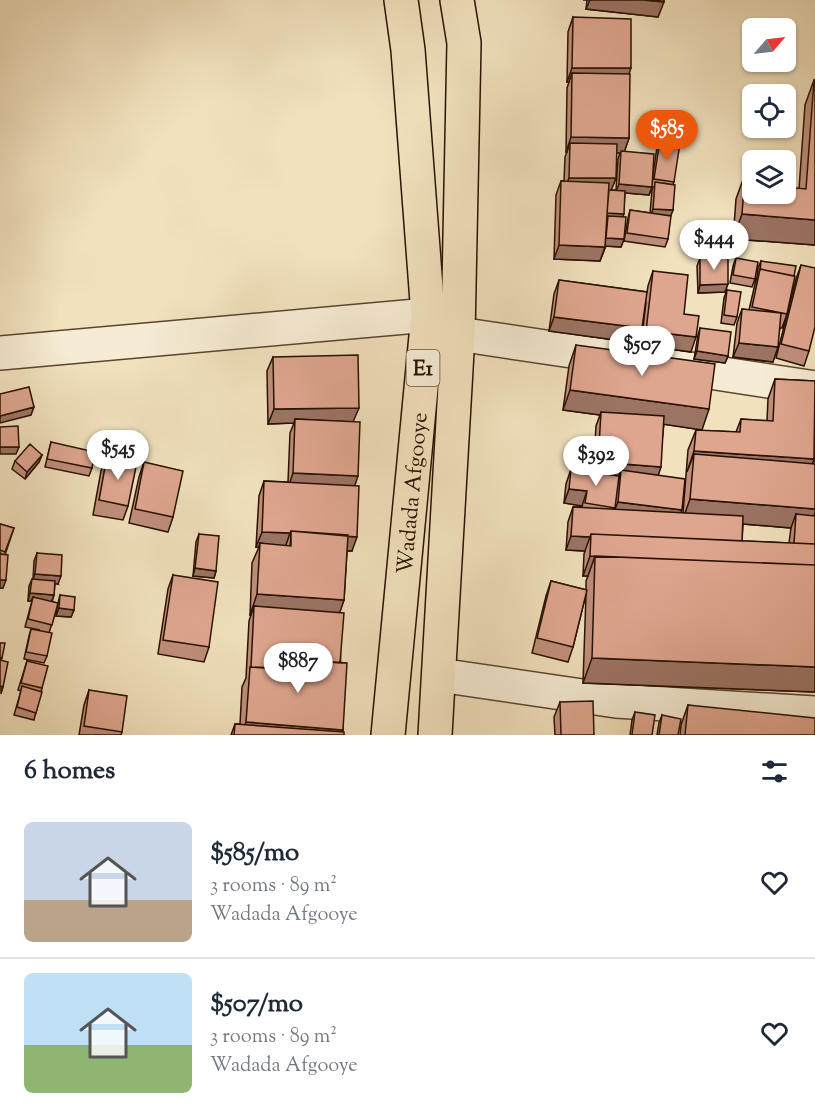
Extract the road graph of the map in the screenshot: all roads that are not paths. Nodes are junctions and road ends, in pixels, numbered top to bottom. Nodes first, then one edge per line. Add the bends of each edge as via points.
1 (401, 0) edge
2 (457, 0) edge
3 (428, 315) junction
4 (458, 334) junction
5 (0, 353) edge
6 (815, 388) edge
7 (439, 675) junction
8 (815, 713) edge
9 (388, 735) edge
10 (435, 735) edge

1 - 3 highway, Wadada Afgooye / E1
2 - 4 highway, Wadada Afgooye / E1 via 464,43
3 - 5 street
3 - 9 highway, Wadada Afgooye / E1
4 - 6 street
4 - 7 highway, Wadada Afgooye / E1
7 - 8 street via 616,701
7 - 10 highway, Wadada Afgooye / E1

